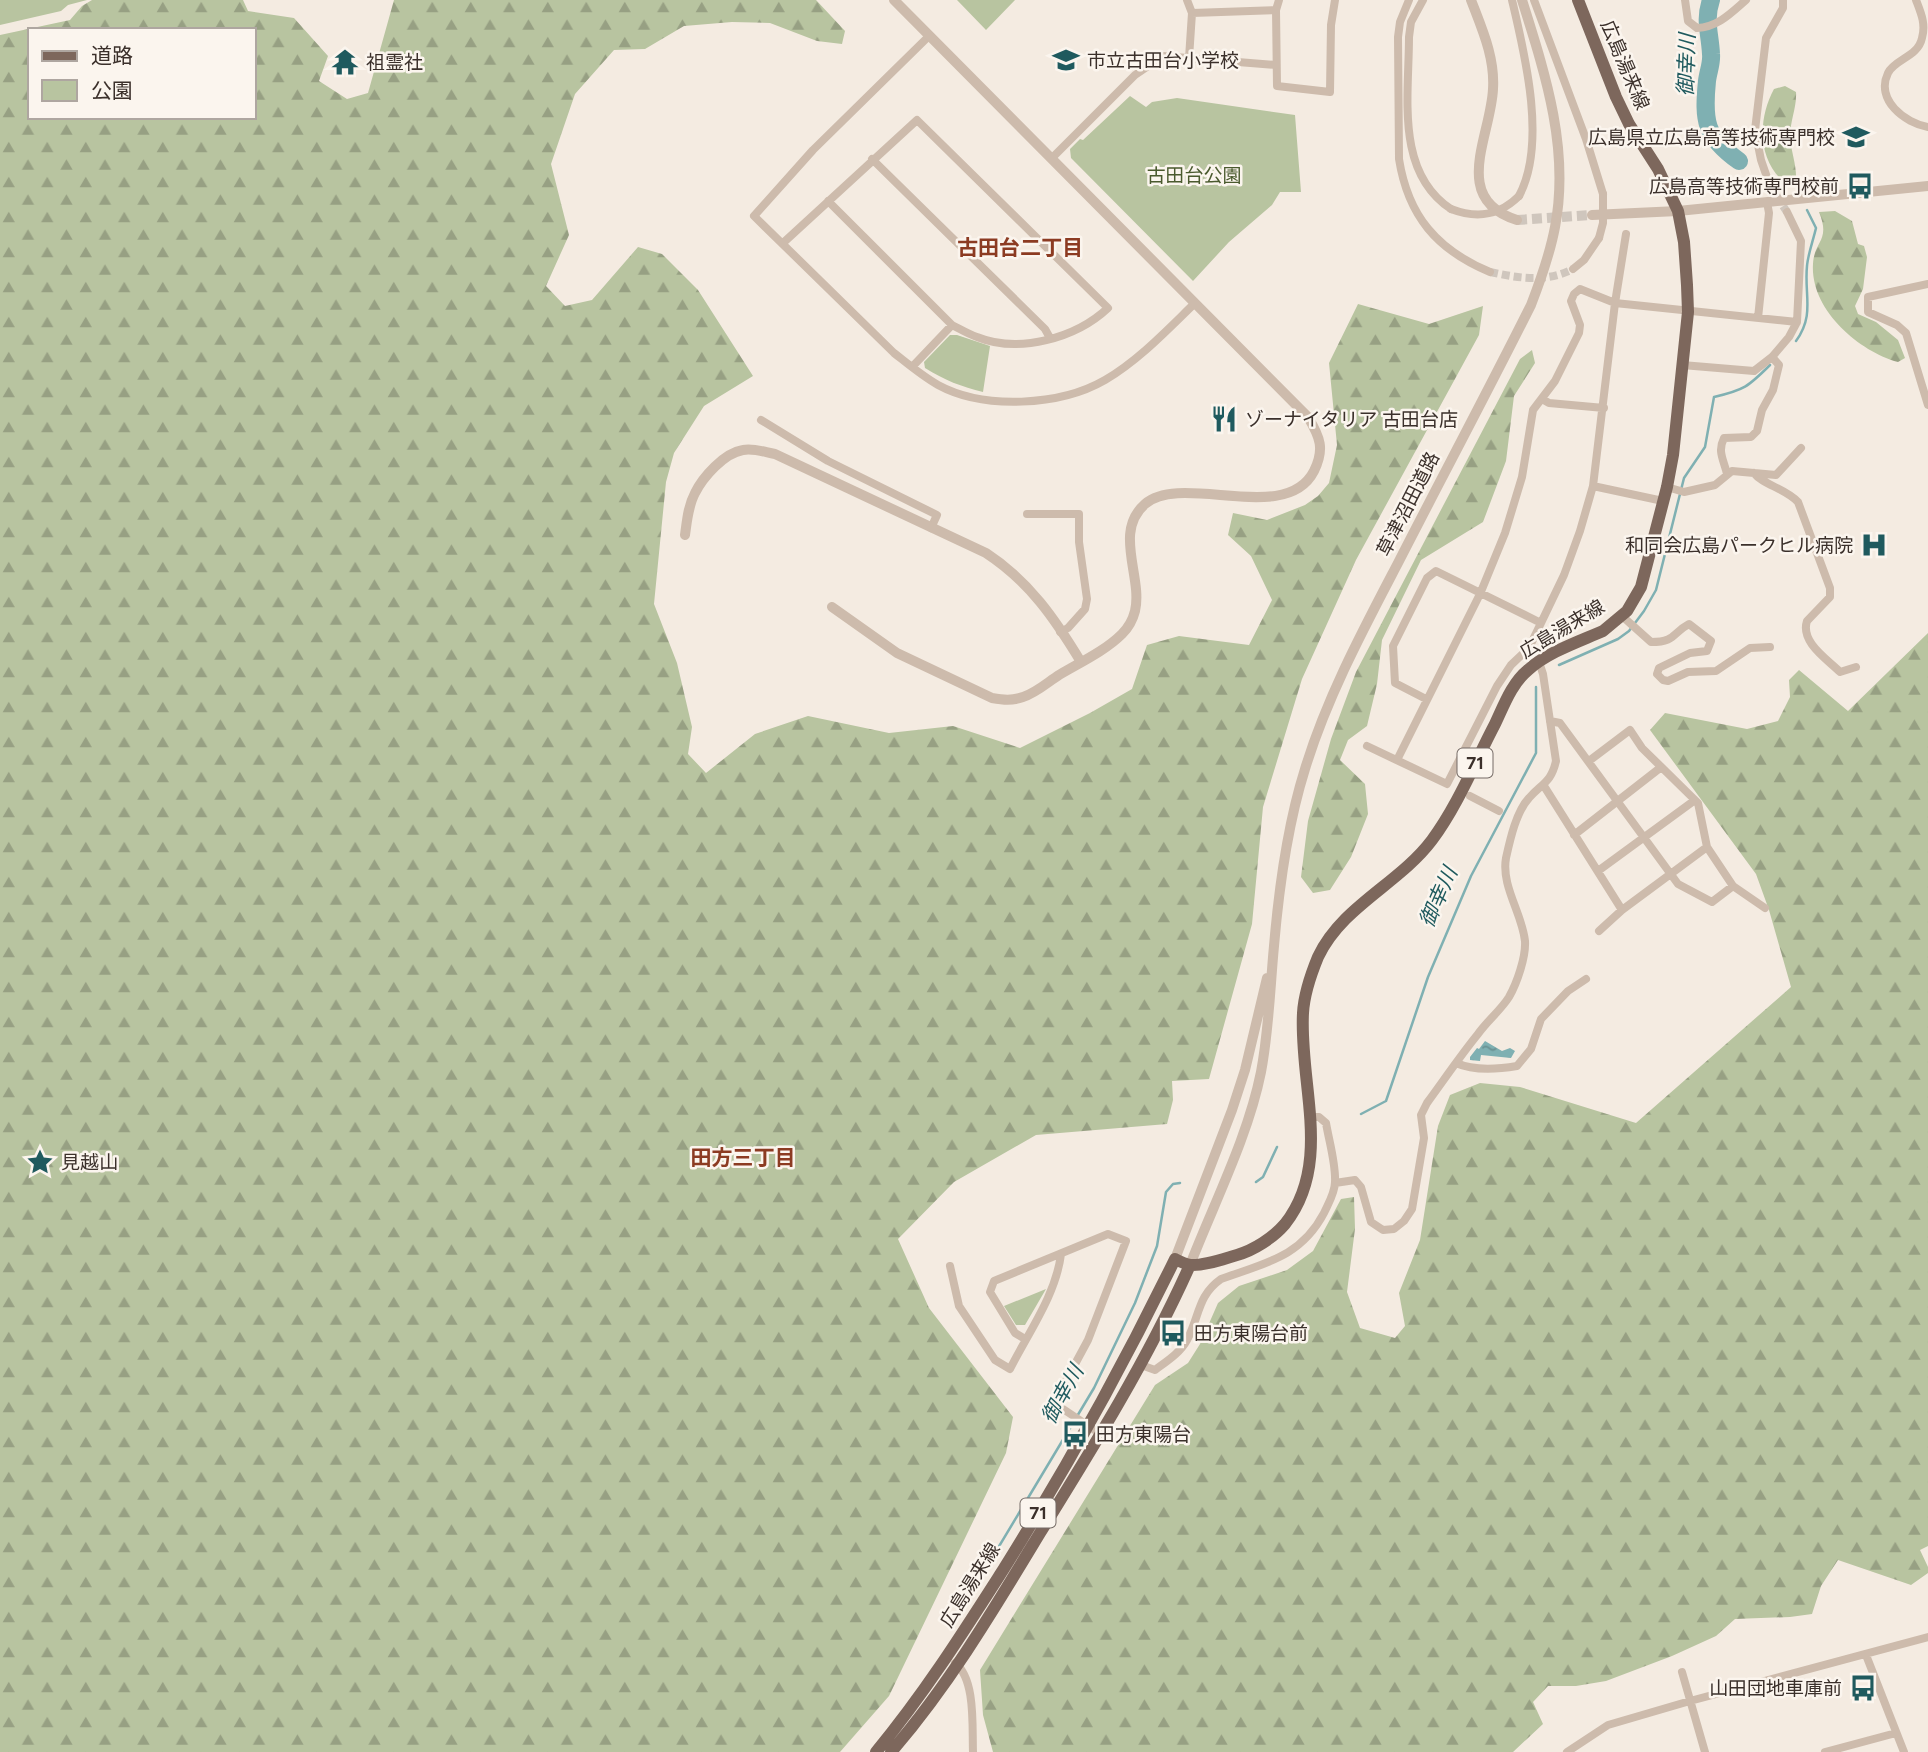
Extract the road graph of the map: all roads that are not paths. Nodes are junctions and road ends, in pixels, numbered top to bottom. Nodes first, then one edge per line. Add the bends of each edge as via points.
1 (894, 0) edge
2 (1187, 0) edge
3 (1279, 0) edge
4 (1335, 0) edge
5 (1409, 0) edge
6 (1423, 0) edge
7 (1471, 0) edge
8 (1513, 0) edge
9 (1522, 0) edge
10 (1534, 0) edge
11 (1578, 0) edge
12 (1685, 0) edge
13 (1746, 0) edge
14 (1783, 0) edge
15 (1916, 0) edge
16 (1276, 10) junction
17 (1192, 13) junction
18 (929, 36) junction
19 (1189, 58) junction
20 (1276, 65) junction
21 (1928, 127) edge
22 (1052, 158) junction
23 (872, 159) junction
24 (1770, 186) tunnel mouth
25 (1928, 186) edge
26 (828, 201) junction
27 (1767, 202) junction
28 (1678, 211) junction
29 (1787, 212) tunnel mouth
30 (1592, 215) tunnel mouth
31 (1517, 220) tunnel mouth
32 (1626, 234) dead end
33 (783, 243) junction
34 (1573, 269) tunnel mouth
35 (1490, 272) tunnel mouth
36 (1928, 284) edge
37 (1195, 303) junction
38 (1615, 303) junction
39 (1688, 312) junction
40 (1758, 318) junction
41 (1797, 323) junction
42 (952, 325) junction
43 (1050, 338) junction
44 (1772, 356) junction
45 (1682, 365) junction
46 (912, 367) junction
47 (1542, 399) junction
48 (1928, 404) edge
49 (1604, 408) junction
50 (761, 420) dead end
51 (1801, 448) dead end
52 (1754, 473) junction
53 (1727, 474) junction
54 (1593, 486) junction
55 (1668, 487) junction
56 (1663, 501) junction
57 (1027, 514) dead end
58 (931, 528) junction
59 (685, 535) dead end
60 (1480, 594) junction
61 (832, 607) dead end
62 (1622, 616) junction
63 (1541, 623) junction
64 (1060, 632) junction
65 (1770, 647) dead end
66 (1081, 662) junction
67 (1539, 662) junction
68 (1856, 667) dead end
69 (1426, 699) junction
70 (1550, 721) junction
71 (1367, 746) dead end
72 (1396, 760) junction
73 (1589, 761) junction
74 (1660, 768) junction
75 (1544, 786) junction
76 (1470, 796) dead end
77 (1618, 800) junction
78 (1695, 800) junction
79 (1499, 811) dead end
80 (1574, 835) junction
81 (1644, 835) junction
82 (1707, 847) junction
83 (1598, 872) junction
84 (1672, 875) junction
85 (1733, 886) junction
86 (1765, 908) dead end
87 (1622, 910) junction
88 (1599, 932) dead end
89 (1274, 946) junction
90 (1586, 979) dead end
91 (1456, 1063) junction
92 (1311, 1117) junction
93 (1335, 1183) junction
94 (1061, 1254) junction
95 (1175, 1259) junction
96 (1190, 1265) junction
97 (950, 1266) dead end
98 (1025, 1339) junction
99 (1141, 1365) junction
100 (1089, 1426) junction
101 (1102, 1435) junction
102 (1928, 1637) edge
103 (1866, 1654) junction
104 (952, 1662) junction
105 (1682, 1672) dead end
106 (1690, 1701) junction
107 (1896, 1733) junction
108 (876, 1752) edge
109 (891, 1752) edge
110 (973, 1752) edge
111 (1567, 1752) edge
112 (1705, 1752) edge
113 (1825, 1752) edge
114 (1904, 1752) edge

1 - 18 street
2 - 17 street
3 - 16 street
4 - 20 street via 1330,92 1276,86
5 - 35 street via 1398,37 1402,179 1409,200 1433,236
6 - 8 street, bridge via 1409,37 1409,129 1416,167 1432,194 1451,209 1475,216 1502,210 1518,195 1529,169 1532,107
7 - 31 street via 1492,63 1493,89 1478,177 1496,210
9 - 89 street, 草津沼田道路 via 1545,71 1558,150 1560,186 1546,265 1531,305 1364,627 1319,724 1292,819
10 - 34 street, bridge via 1604,194 1599,238
11 - 28 main road, 広島湯来線 / 71 via 1616,97
12 - 13 street via 1689,20 1697,27 1726,18
14 - 24 street via 1766,38 1755,130
15 - 21 street via 1924,22 1922,40 1889,70 1885,84 1888,102 1903,117
16 - 17 street
16 - 20 street
17 - 19 street
18 - 22 street
18 - 33 street via 813,150 754,216
19 - 20 street
19 - 22 street via 1163,56 1135,75
22 - 37 street
23 - 26 street
23 - 43 street
23 - 43 street via 917,120 1108,308 1094,322
25 - 27 street
26 - 33 street
26 - 42 street
27 - 28 street
27 - 40 street
28 - 30 street
28 - 39 main road, 広島湯来線 / 71 via 1685,242
29 - 41 street via 1801,241
32 - 38 street
33 - 46 street
36 - 48 street via 1868,297 1868,312 1906,333
37 - 46 street via 1121,369 1065,396 1032,401 964,395
37 - 66 street via 1308,417 1320,436 1320,460 1309,481 1293,493 1170,494 1146,503 1130,529 1136,597 1131,621 1122,635
38 - 39 street
38 - 47 street via 1580,289 1574,294 1571,301 1579,333
38 - 49 street
39 - 40 street
39 - 45 main road, 広島湯来線 / 71
40 - 41 street
41 - 44 street
42 - 43 street via 996,342
42 - 46 street
44 - 45 street via 1754,371
44 - 53 street via 1779,365 1757,431 1751,437 1724,438 1721,445
45 - 55 main road, 広島湯来線 / 71
47 - 49 street
47 - 60 street via 1533,410 1522,477 1505,533
49 - 54 street
50 - 58 street via 828,461 937,516
51 - 52 street via 1776,475
52 - 53 street
52 - 68 street via 1798,502 1830,588 1830,597 1805,626 1810,643 1840,672
53 - 55 street via 1715,485 1684,492
54 - 56 street
54 - 63 street via 1564,575
55 - 56 main road, 広島湯来線 / 71
56 - 62 main road, 広島湯来線 / 71 via 1641,587
57 - 64 street via 1079,514 1087,599 1085,609
58 - 59 street via 775,454 749,450 729,455 695,492
58 - 64 street via 1005,565 1033,592
60 - 63 street
60 - 69 street
60 - 69 street via 1436,571 1427,578 1393,646 1395,683
61 - 66 street via 897,653 992,698 1008,701 1025,696
62 - 65 street via 1651,642 1675,637 1689,624 1712,641 1707,651 1690,653 1659,668 1657,674 1663,680 1688,672 1716,671 1750,648
62 - 67 main road, 広島湯来線 / 71 via 1603,631
63 - 72 street via 1529,648 1497,686 1450,785
64 - 66 street
67 - 70 street
67 - 92 main road, 広島湯来線 / 71 via 1513,686 1434,837 1401,873 1347,917 1318,957 1303,1012
69 - 72 street
70 - 73 street via 1560,723
70 - 75 street via 1556,761
71 - 72 street
73 - 74 street via 1630,730
73 - 77 street
74 - 77 street
74 - 78 street
75 - 80 street
75 - 91 street via 1521,809 1506,860 1525,944 1517,979 1508,998
76 - 79 street
77 - 80 street
77 - 81 street
78 - 81 street
78 - 82 street
80 - 83 street
81 - 83 street
81 - 84 street
82 - 84 street
82 - 85 street
83 - 87 street
84 - 85 street via 1678,884 1712,902
84 - 87 street
85 - 86 street
87 - 88 street
89 - 95 street via 1235,1100
89 - 96 street via 1260,1075
90 - 91 street via 1541,1019 1531,1049 1517,1066 1466,1067
91 - 93 street via 1421,1115 1424,1138 1412,1209 1404,1221 1383,1230 1371,1222 1355,1180
92 - 93 street via 1326,1123
92 - 96 main road, 広島湯来線 / 71 via 1307,1183 1292,1215 1267,1241 1245,1253
93 - 99 street via 1318,1224 1301,1245 1279,1259 1214,1284 1198,1306 1179,1352 1155,1370
94 - 98 street via 1050,1292
94 - 98 street via 994,1281 990,1292 1015,1333
94 - 100 street via 1108,1234 1126,1241 1088,1340 1054,1403
95 - 96 main road
95 - 100 main road, 広島湯来線 / 71
96 - 99 main road, 広島湯来線 / 71
97 - 98 street via 959,1306 995,1360 1010,1369
99 - 101 main road, 広島湯来線 / 71
100 - 101 street
100 - 104 main road, 広島湯来線 / 71
101 - 104 main road, 広島湯来線 / 71
102 - 103 street
103 - 106 street
103 - 107 street
104 - 108 main road, 広島湯来線 / 71
104 - 109 main road, 広島湯来線 / 71 via 917,1721
104 - 110 street via 965,1672 969,1684
105 - 106 street
106 - 111 street via 1608,1725
106 - 112 street
107 - 113 street
107 - 114 street

